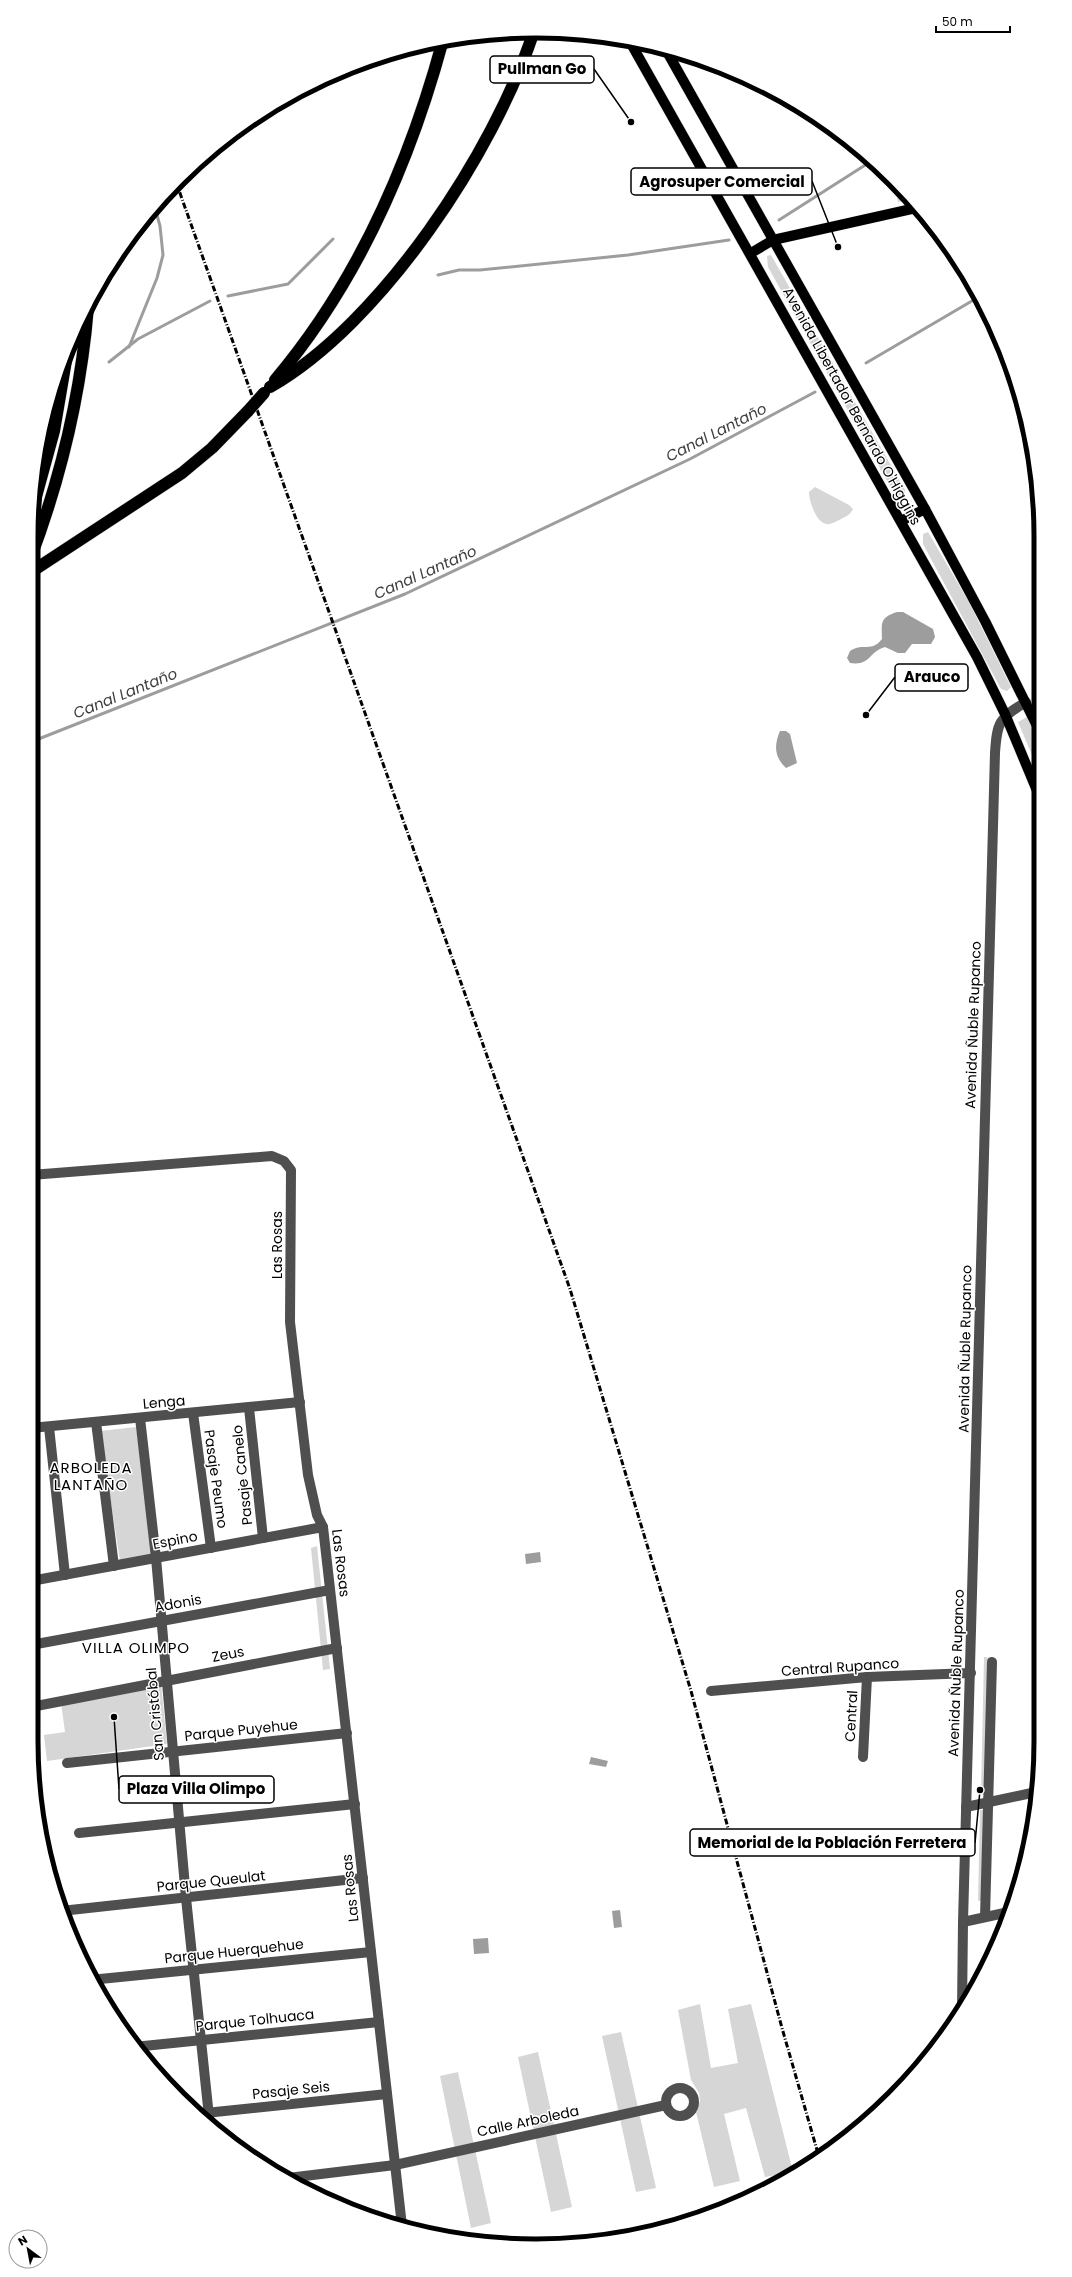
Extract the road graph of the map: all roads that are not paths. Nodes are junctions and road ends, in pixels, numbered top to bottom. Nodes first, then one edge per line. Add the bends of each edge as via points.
1 (531, 38) edge
2 (441, 48) edge
3 (635, 48) edge
4 (670, 56) edge
5 (911, 209) edge
6 (773, 240) junction
7 (751, 253) junction
8 (86, 322) edge
9 (62, 381) edge
10 (267, 390) junction
11 (41, 477) edge
12 (925, 508) junction
13 (901, 521) junction
14 (38, 537) edge
15 (38, 567) edge
16 (1026, 702) junction
17 (1005, 714) junction
18 (1034, 719) edge
19 (1034, 783) edge
20 (38, 1174) edge
21 (300, 1402) junction
22 (249, 1408) junction
23 (193, 1413) junction
24 (140, 1418) junction
25 (96, 1422) junction
26 (49, 1427) junction
27 (38, 1428) edge
28 (323, 1527) junction
29 (263, 1538) junction
30 (211, 1548) junction
31 (156, 1558) junction
32 (114, 1566) junction
33 (65, 1575) junction
34 (38, 1580) edge
35 (330, 1590) junction
36 (160, 1620) junction
37 (38, 1645) edge
38 (337, 1648) junction
39 (992, 1662) dead end
40 (971, 1673) junction
41 (867, 1677) junction
42 (166, 1681) junction
43 (712, 1691) dead end
44 (38, 1706) edge
45 (346, 1733) junction
46 (172, 1751) junction
47 (863, 1757) dead end
48 (67, 1763) dead end
49 (1031, 1793) edge
50 (988, 1800) junction
51 (355, 1804) junction
52 (966, 1807) junction
53 (179, 1822) junction
54 (79, 1833) dead end
55 (363, 1878) junction
56 (186, 1898) junction
57 (68, 1910) edge
58 (1003, 1913) edge
59 (985, 1917) junction
60 (963, 1922) junction
61 (371, 1952) junction
62 (193, 1969) junction
63 (100, 1979) dead end
64 (962, 1998) edge
65 (379, 2022) junction
66 (201, 2040) junction
67 (143, 2046) edge
68 (388, 2094) junction
69 (666, 2105) dead end
70 (209, 2112) junction
71 (205, 2113) edge
72 (209, 2116) edge
73 (395, 2165) junction
74 (296, 2177) edge
75 (401, 2220) edge

1 - 10 highway via 519,72 485,138 455,191 420,241 384,288 337,336 309,361
2 - 10 highway via 418,124 384,205 338,291 310,335
3 - 7 main road, Avenida Libertador Bernardo O'Higgins
4 - 6 main road, Avenida Libertador Bernardo O'Higgins
5 - 6 main road
6 - 7 main road
6 - 12 main road, Avenida Libertador Bernardo O'Higgins
7 - 13 main road, Avenida Libertador Bernardo O'Higgins
8 - 14 highway via 80,373 66,444
9 - 11 highway via 54,431
10 - 15 highway, bridge via 212,448 182,473
12 - 13 main road
12 - 16 main road, Avenida Libertador Bernardo O'Higgins
13 - 17 main road, Avenida Libertador Bernardo O'Higgins via 977,657
16 - 17 street
16 - 18 main road, Avenida Libertador Bernardo O'Higgins
17 - 19 main road, Avenida Libertador Bernardo O'Higgins
17 - 40 street, Avenida Ñuble Rupanco via 997,734 995,761
20 - 21 street, Las Rosas via 272,1156 284,1161 291,1170 290,1322
21 - 22 street, Lenga
21 - 28 street, Las Rosas via 312,1495
22 - 23 street, Lenga
22 - 29 street, Pasaje Canelo
23 - 24 street, Lenga
23 - 30 street, Pasaje Peumo
24 - 25 street, Lenga
24 - 31 street, San Cristóbal
25 - 26 street, Lenga
25 - 32 street
26 - 27 street, Lenga
26 - 33 street
28 - 29 street, Espino
28 - 35 street, Las Rosas
29 - 30 street, Espino
30 - 31 street, Espino
31 - 32 street, Espino
31 - 36 street, San Cristóbal
32 - 33 street, Espino
33 - 34 street, Espino
35 - 36 street, Adonis
35 - 38 street, Las Rosas
36 - 37 street, Adonis
36 - 42 street, San Cristóbal
38 - 42 street, Zeus
38 - 45 street, Las Rosas
39 - 50 street
40 - 41 street, Central Rupanco
40 - 52 street, Avenida Ñuble Rupanco
41 - 43 street, Central Rupanco
41 - 47 street, Central
42 - 44 street, Zeus
42 - 46 street, San Cristóbal
45 - 46 street, Parque Puyehue
45 - 51 street, Las Rosas
46 - 48 street, Parque Puyehue
46 - 53 street, San Cristóbal
49 - 50 street
50 - 52 street
50 - 59 street
51 - 53 street
51 - 55 street, Las Rosas
52 - 60 street, Avenida Ñuble Rupanco
53 - 54 street
53 - 56 street, San Cristóbal
55 - 56 street, Parque Queulat
55 - 61 street, Las Rosas
56 - 57 street, Parque Queulat
56 - 62 street, San Cristóbal
58 - 59 street
59 - 60 street
60 - 64 street, Avenida Ñuble Rupanco
61 - 62 street, Parque Huerquehue
61 - 65 street, Las Rosas
62 - 63 street, Parque Huerquehue
62 - 66 street, San Cristóbal
65 - 66 street, Parque Tolhuaca
65 - 68 street, Las Rosas
66 - 67 street, Parque Tolhuaca
66 - 70 street, San Cristóbal
68 - 70 street, Pasaje Seis
68 - 73 street, Las Rosas
69 - 73 street, Calle Arboleda
70 - 71 street, Pasaje Seis
70 - 72 street, San Cristóbal
73 - 74 street, Calle Arboleda
73 - 75 street, Las Rosas

